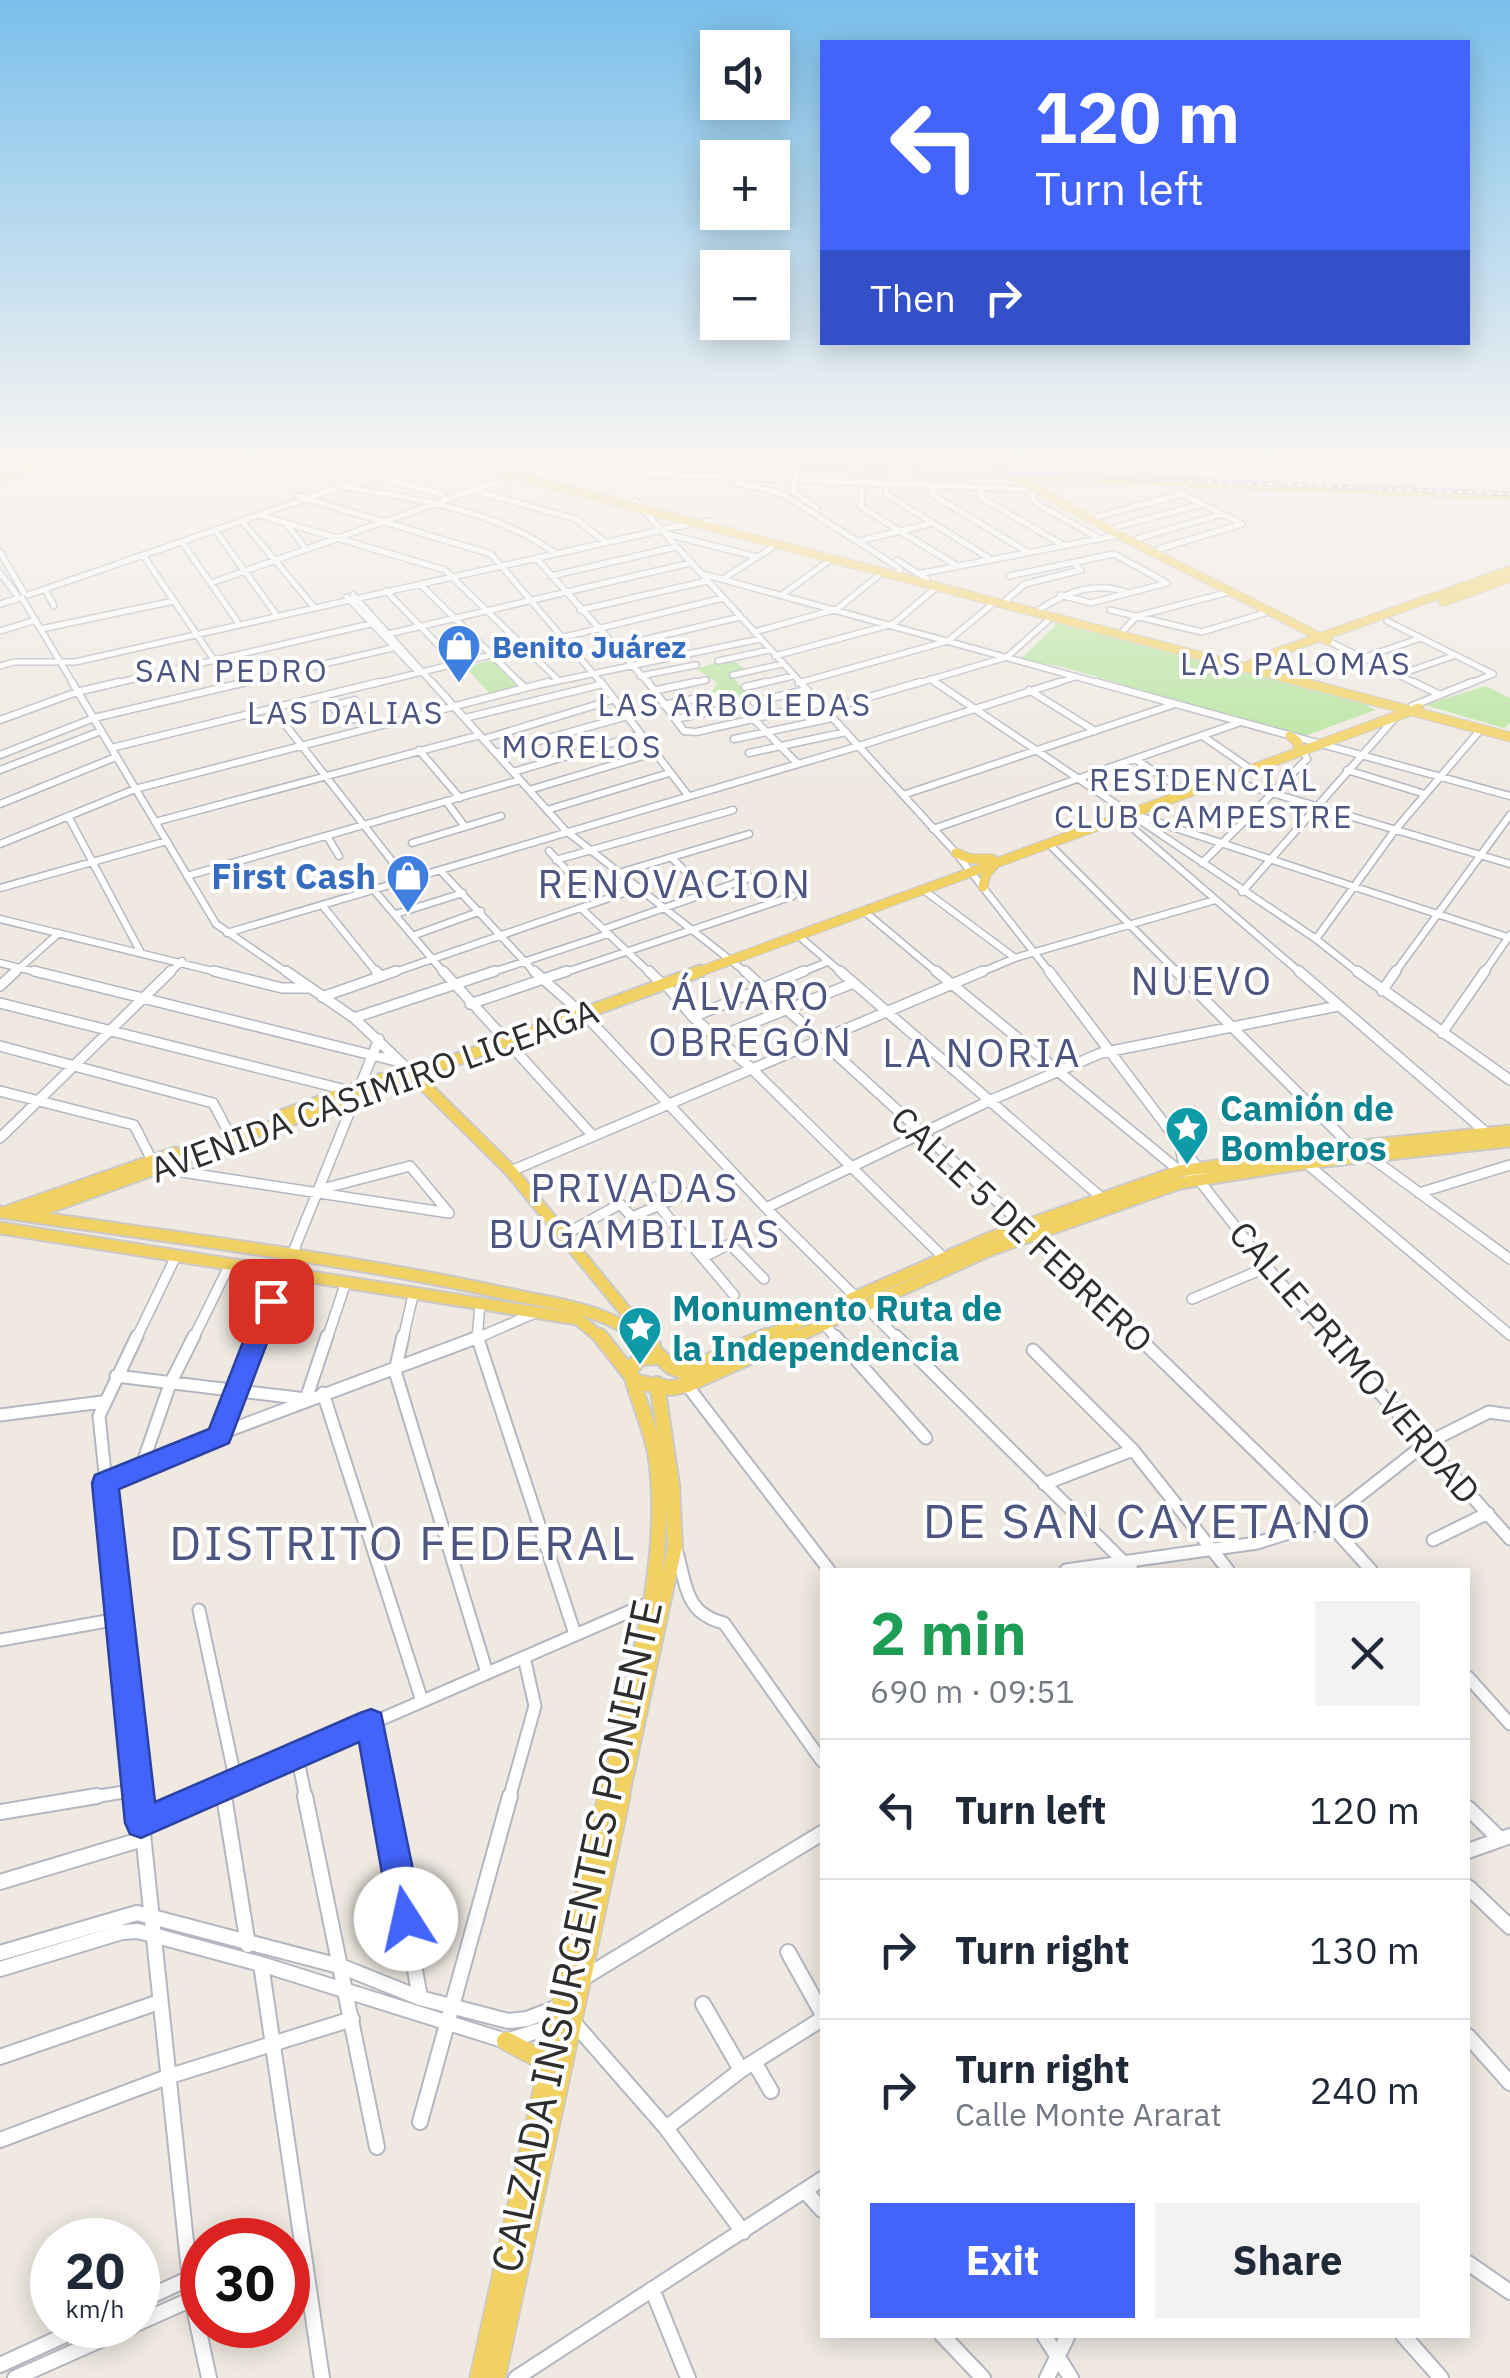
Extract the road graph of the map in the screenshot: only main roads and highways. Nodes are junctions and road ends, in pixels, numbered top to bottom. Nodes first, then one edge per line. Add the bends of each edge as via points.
1 (857, 565) edge
2 (872, 565) edge
3 (1181, 565) edge
4 (1186, 565) edge
5 (1510, 570) edge
6 (1510, 578) edge
7 (1231, 592) junction
8 (1327, 638) junction
9 (1230, 658) junction
10 (1255, 665) junction
11 (1277, 666) junction
12 (1374, 702) junction
13 (1414, 707) junction
14 (1382, 718) junction
15 (1510, 734) edge
16 (1290, 736) road end
17 (1301, 751) junction
18 (1126, 814) junction
19 (994, 861) junction
20 (970, 870) junction
21 (950, 874) junction
22 (984, 886) road end
23 (730, 958) junction
24 (409, 1069) junction
25 (354, 1092) junction
26 (1510, 1131) edge
27 (1498, 1139) edge
28 (153, 1165) junction
29 (1193, 1176) junction
30 (79, 1196) junction
31 (26, 1215) junction
32 (1, 1218) edge
33 (74, 1222) junction
34 (1028, 1231) junction
35 (860, 1302) junction
36 (661, 1359) junction
37 (632, 1377) junction
38 (685, 1378) junction
39 (657, 1384) junction
40 (666, 1486) junction
41 (565, 2013) junction
42 (506, 2042) road end
43 (548, 2064) junction
44 (479, 2378) edge
45 (496, 2378) edge

1 - 10 main road
2 - 9 main road
3 - 7 main road
4 - 7 main road
5 - 8 main road
6 - 8 main road
7 - 8 main road
7 - 8 main road
8 - 10 main road
8 - 11 main road
9 - 10 main road
9 - 10 main road
10 - 11 main road
10 - 12 main road
11 - 13 main road
12 - 13 main road
12 - 14 main road via 1385,712
13 - 14 main road, AVENIDA CASIMIRO LICEAGA
13 - 15 main road
13 - 15 main road
13 - 17 main road, AVENIDA CASIMIRO LICEAGA via 1340,744
14 - 17 main road, AVENIDA CASIMIRO LICEAGA
16 - 17 main road
17 - 18 main road, AVENIDA CASIMIRO LICEAGA
17 - 18 main road, AVENIDA CASIMIRO LICEAGA
18 - 19 main road, AVENIDA CASIMIRO LICEAGA
18 - 19 main road, AVENIDA CASIMIRO LICEAGA
19 - 20 main road, AVENIDA CASIMIRO LICEAGA
19 - 21 main road via 955,852
19 - 22 main road
20 - 21 main road, AVENIDA CASIMIRO LICEAGA
20 - 23 main road, AVENIDA CASIMIRO LICEAGA
21 - 23 main road, AVENIDA CASIMIRO LICEAGA
23 - 24 main road, AVENIDA CASIMIRO LICEAGA
24 - 25 main road, AVENIDA CASIMIRO LICEAGA
24 - 36 main road via 511,1171
25 - 28 main road, AVENIDA CASIMIRO LICEAGA
25 - 28 main road, AVENIDA CASIMIRO LICEAGA
26 - 27 main road
27 - 29 main road
27 - 29 main road via 1352,1147
28 - 30 main road, AVENIDA CASIMIRO LICEAGA
28 - 32 main road, AVENIDA CASIMIRO LICEAGA
29 - 34 main road
29 - 34 main road via 1103,1199
30 - 31 main road, AVENIDA CASIMIRO LICEAGA
30 - 33 main road via 70,1210
31 - 32 main road
31 - 33 main road
32 - 37 main road, CALZADA INSURGENTES PONIENTE via 176,1256 583,1322
33 - 36 main road via 421,1274 581,1310 632,1332
34 - 35 main road
34 - 35 main road via 944,1258
35 - 38 main road
35 - 38 main road via 824,1324
36 - 37 main road via 633,1363
36 - 38 main road
36 - 39 main road via 668,1374
37 - 39 main road via 642,1385
37 - 40 main road, CALZADA INSURGENTES PONIENTE
38 - 39 main road via 671,1388
39 - 40 main road, CALZADA INSURGENTES PONIENTE
40 - 41 main road, CALZADA INSURGENTES PONIENTE via 649,1602
40 - 41 main road, CALZADA INSURGENTES PONIENTE via 676,1546 579,1981
41 - 43 main road, CALZADA INSURGENTES PONIENTE
41 - 45 main road, CALZADA INSURGENTES PONIENTE
42 - 43 main road
43 - 44 main road, CALZADA INSURGENTES PONIENTE

